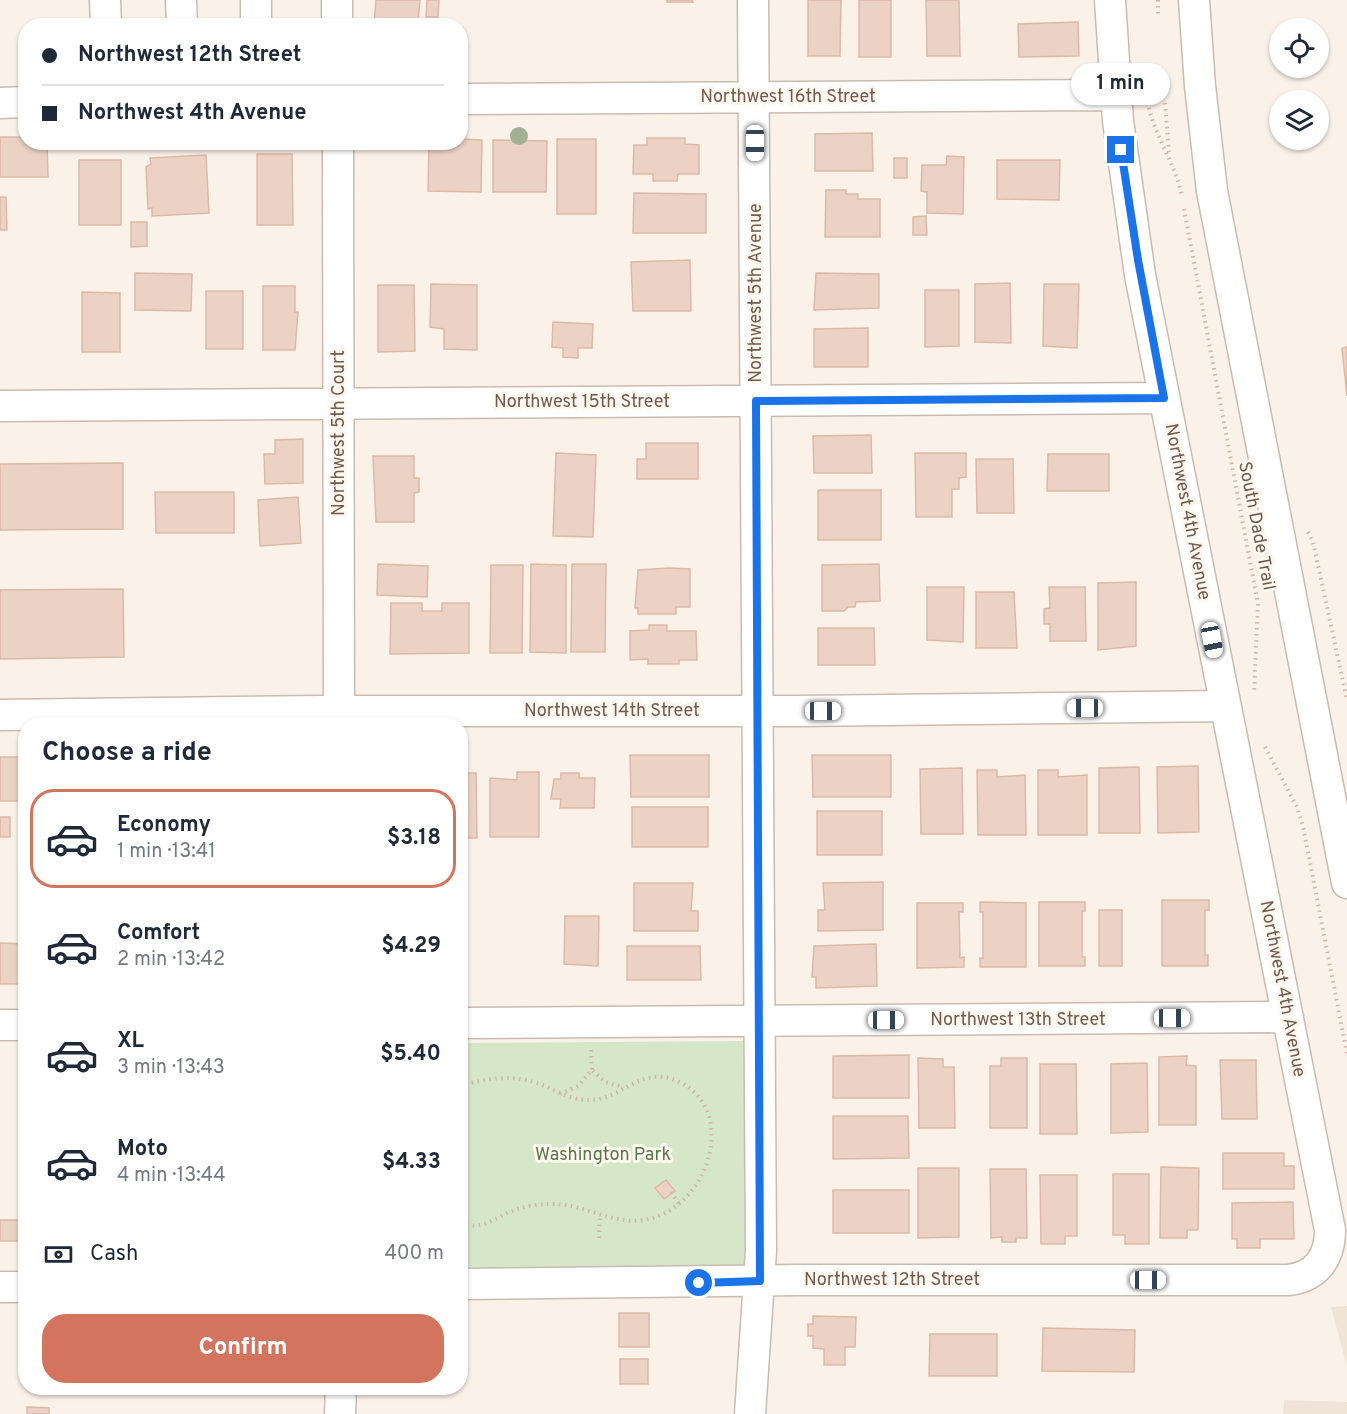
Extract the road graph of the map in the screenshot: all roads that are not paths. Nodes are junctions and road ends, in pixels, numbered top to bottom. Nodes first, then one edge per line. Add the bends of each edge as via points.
1 (105, 0) edge
2 (181, 0) edge
3 (256, 0) edge
4 (337, 0) edge
5 (753, 0) edge
6 (1110, 0) edge
7 (1194, 0) edge
8 (105, 18) edge
9 (182, 18) edge
10 (256, 18) edge
11 (337, 18) edge
12 (1116, 95) junction
13 (755, 97) junction
14 (468, 99) edge
15 (18, 102) edge
16 (0, 103) edge
17 (338, 150) edge
18 (1164, 398) junction
19 (756, 401) junction
20 (339, 403) junction
21 (0, 406) edge
22 (1225, 706) junction
23 (759, 710) junction
24 (0, 716) edge
25 (170, 717) edge
26 (339, 717) edge
27 (392, 717) edge
28 (1347, 883) edge
29 (1288, 1017) junction
30 (759, 1021) junction
31 (468, 1023) edge
32 (0, 1024) edge
33 (18, 1024) edge
34 (1319, 1266) joint
35 (760, 1281) junction
36 (468, 1284) edge
37 (0, 1287) edge
38 (18, 1287) edge
39 (340, 1395) edge
40 (339, 1414) edge
41 (750, 1414) edge

1 - 8 street
2 - 9 street
3 - 10 street
4 - 11 street
5 - 13 street, Northwest 5th Avenue
6 - 12 street, Northwest 4th Avenue
7 - 28 street via 1212,191
12 - 13 street, Northwest 16th Street
12 - 18 street, Northwest 4th Avenue via 1133,233
13 - 14 street, Northwest 16th Street
13 - 19 street, Northwest 5th Avenue
15 - 16 street
17 - 20 street, Northwest 5th Court
18 - 19 street, Northwest 15th Street
18 - 22 street, Northwest 4th Avenue
19 - 20 street, Northwest 15th Street
19 - 23 street, Northwest 5th Avenue
20 - 21 street, Northwest 15th Street
20 - 26 street, Northwest 5th Court
22 - 23 street, Northwest 14th Street
22 - 29 street, Northwest 4th Avenue
23 - 27 street, Northwest 14th Street
23 - 30 street, Northwest 5th Avenue
24 - 25 street, Northwest 14th Street
29 - 30 street, Northwest 13th Street
29 - 34 street, Northwest 4th Avenue via 1330,1230 1327,1255
30 - 31 street, Northwest 13th Street
30 - 35 street, Northwest 5th Avenue
32 - 33 street
34 - 35 street, Northwest 12th Street via 1311,1274 1288,1280
35 - 36 street, Northwest 12th Street
35 - 41 street, Northwest 5th Avenue
37 - 38 street
39 - 40 street

